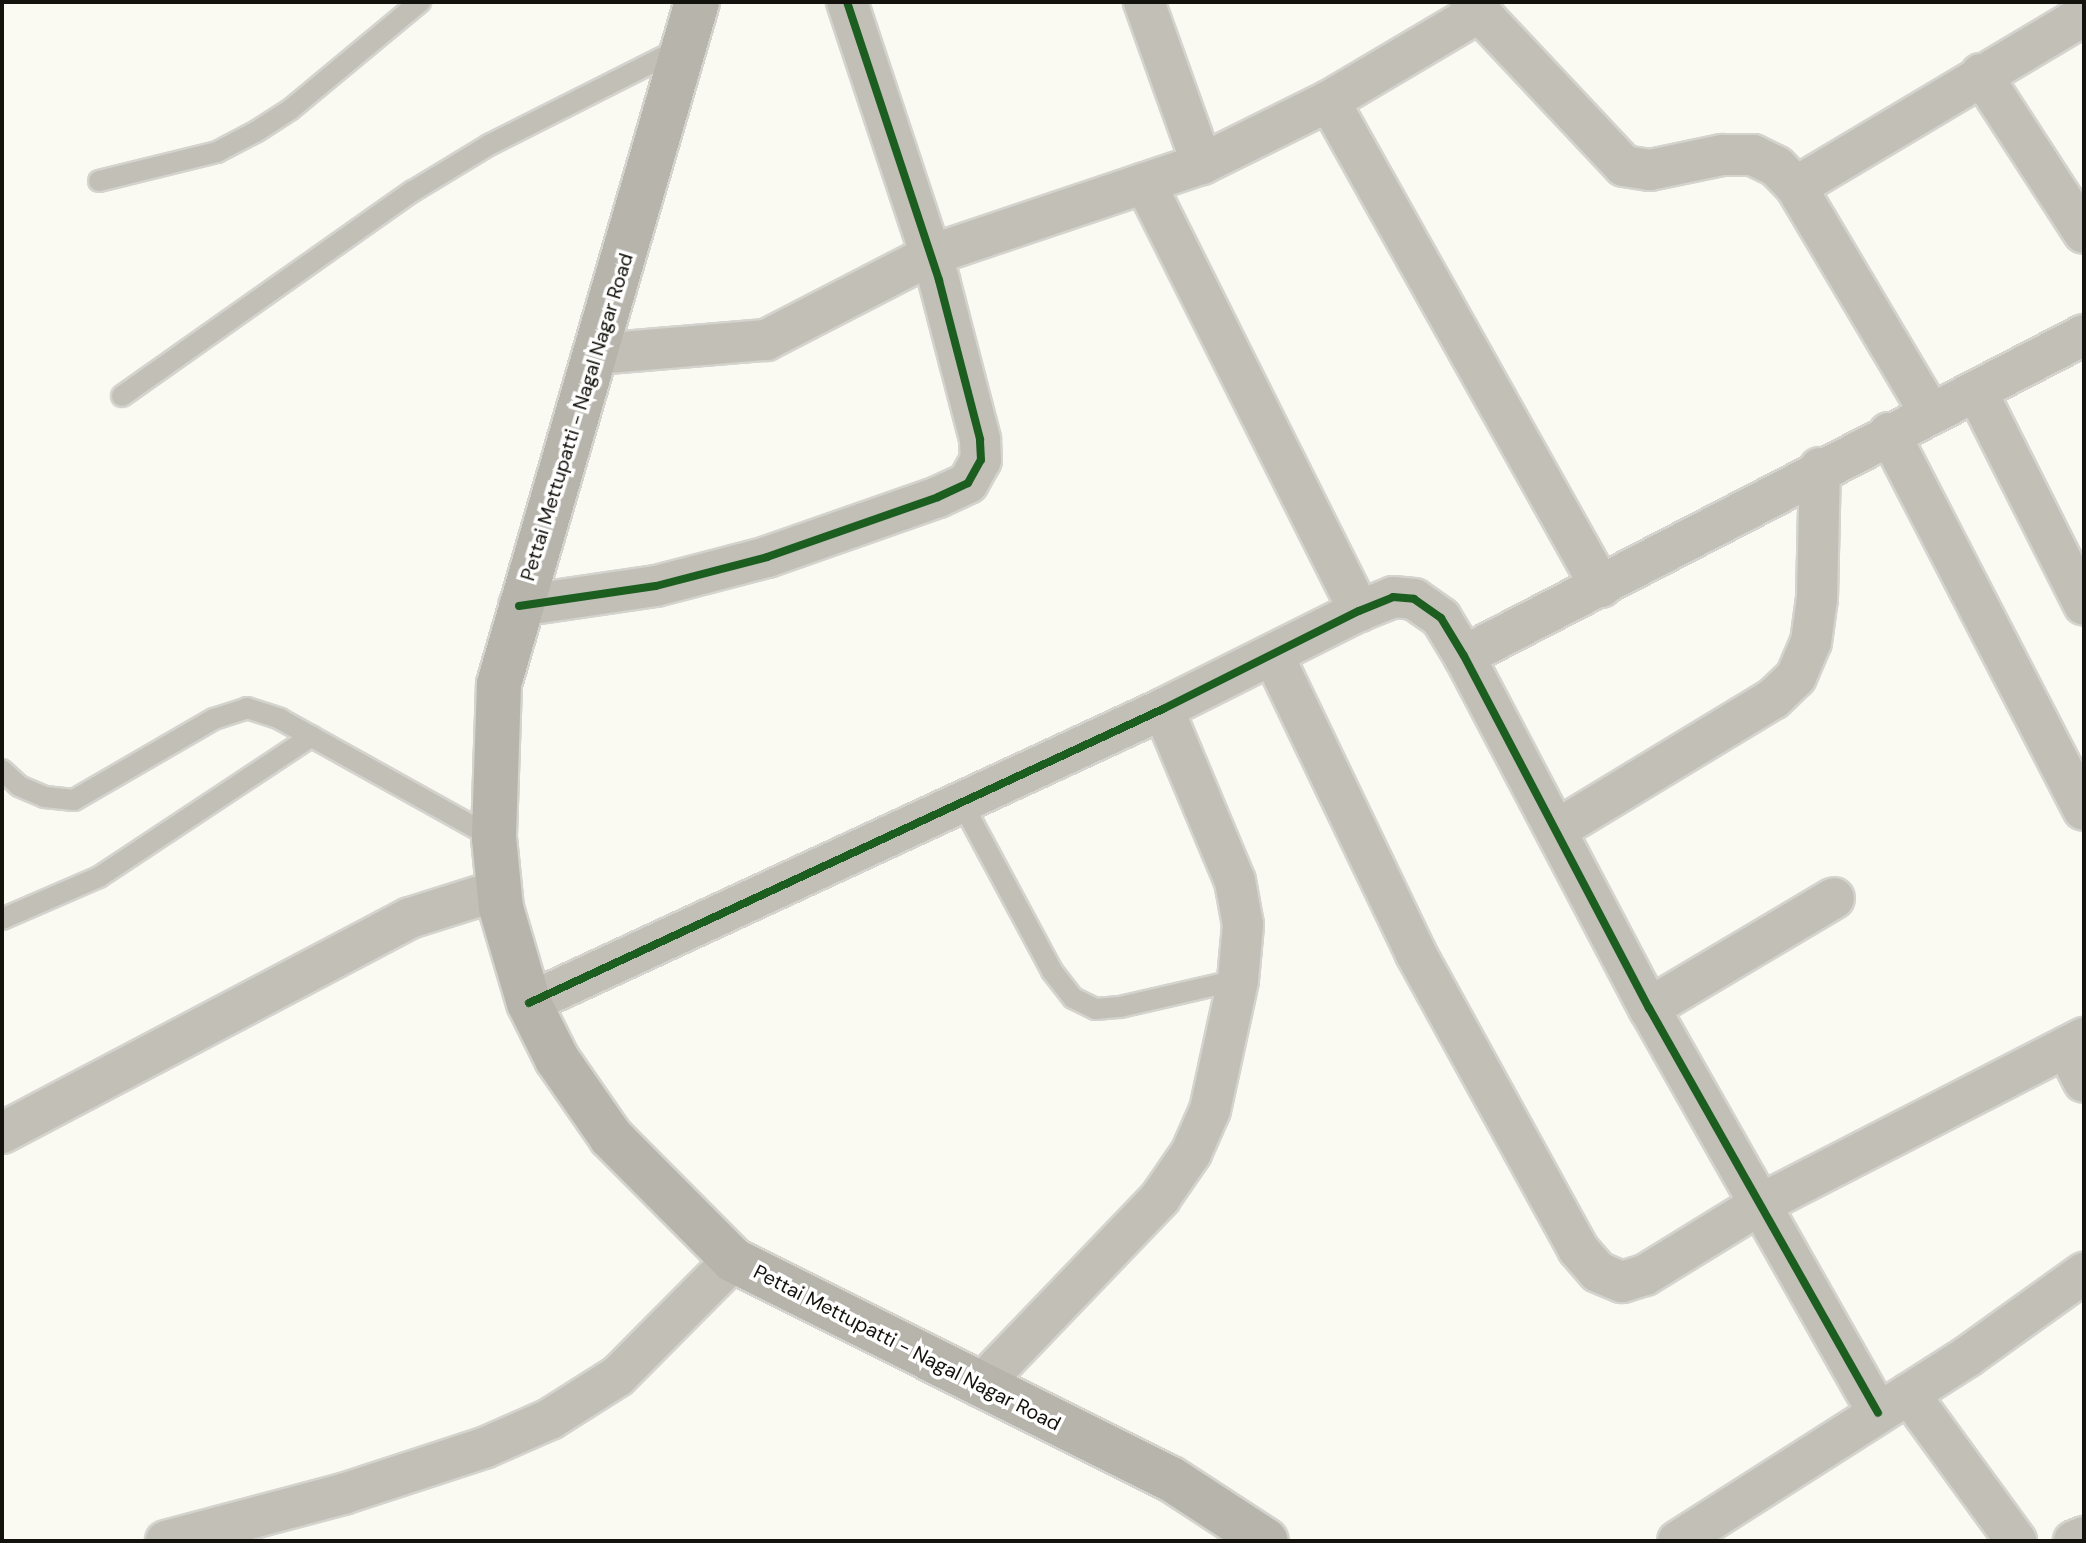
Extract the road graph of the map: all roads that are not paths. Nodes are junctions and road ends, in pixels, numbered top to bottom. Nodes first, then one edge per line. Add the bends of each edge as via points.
1 (420, 2) edge
2 (697, 2) edge
3 (847, 2) edge
4 (1144, 2) edge
5 (1474, 8) edge
6 (2084, 15) edge
7 (689, 44) junction
8 (1981, 74) junction
9 (1329, 101) junction
10 (1202, 164) junction
11 (99, 181) dead end
12 (1145, 183) junction
13 (1796, 187) junction
14 (2079, 212) edge
15 (931, 255) junction
16 (2084, 335) edge
17 (598, 354) junction
18 (1977, 392) junction
19 (122, 396) dead end
20 (1931, 414) junction
21 (1889, 433) junction
22 (1820, 468) junction
23 (1601, 587) junction
24 (2084, 605) edge
25 (519, 606) junction
26 (1359, 611) junction
27 (1273, 655) junction
28 (1464, 656) junction
29 (1163, 709) junction
30 (312, 736) junction
31 (2, 770) edge
32 (962, 803) junction
33 (2084, 810) edge
34 (1558, 829) junction
35 (494, 838) junction
36 (499, 890) junction
37 (1834, 898) dead end
38 (2, 919) edge
39 (1238, 980) junction
40 (529, 1003) junction
41 (1649, 1008) junction
42 (2078, 1056) edge
43 (2, 1133) edge
44 (1757, 1206) junction
45 (733, 1260) junction
46 (2084, 1273) edge
47 (980, 1386) junction
48 (1893, 1403) junction
49 (2084, 1537) edge
50 (166, 1541) edge
51 (1266, 1541) edge
52 (1678, 1541) edge
53 (2016, 1541) edge
54 (2074, 1541) edge

1 - 11 lane via 257,131 217,152
2 - 7 main road, Pettai Mettupatti - Nagal Nagar Road
3 - 15 street
4 - 10 street
5 - 9 street
5 - 13 street via 1624,166 1650,170 1722,155 1753,155 1776,166
6 - 8 street
7 - 17 main road, Pettai Mettupatti - Nagal Nagar Road
7 - 19 lane via 489,145 413,191
8 - 13 street
8 - 14 street
9 - 10 street
9 - 23 street
10 - 12 street
12 - 15 street
12 - 26 street
13 - 20 street
15 - 17 street via 766,340
15 - 25 street via 980,439 981,460 968,483 767,557 656,586
16 - 18 street
17 - 25 main road, Pettai Mettupatti - Nagal Nagar Road
18 - 20 street
18 - 24 street
20 - 21 street
21 - 22 street
21 - 33 street
22 - 23 street
22 - 34 street via 1817,598 1811,642 1796,677 1773,699
23 - 28 street
25 - 35 main road, Pettai Mettupatti - Nagal Nagar Road via 499,684
26 - 27 street
26 - 28 street via 1393,597 1414,599 1441,618
27 - 29 street
27 - 44 street via 1415,952 1578,1249 1598,1272 1622,1282 1645,1275
28 - 34 street
29 - 32 street
29 - 39 street via 1235,881 1243,925
30 - 31 lane via 247,708 214,719 74,800 45,797 19,786
30 - 35 lane
30 - 38 lane via 99,877
32 - 39 lane via 1052,971 1073,998 1096,1009 1120,1007
32 - 40 street
34 - 41 street
35 - 36 main road, Pettai Mettupatti - Nagal Nagar Road
36 - 40 main road, Pettai Mettupatti - Nagal Nagar Road
36 - 43 street via 410,918
37 - 41 street
39 - 47 street via 1210,1110 1191,1153 1160,1198
40 - 45 main road, Pettai Mettupatti - Nagal Nagar Road via 557,1059 611,1137
41 - 44 street
42 - 44 street
44 - 48 street
45 - 47 main road, Pettai Mettupatti - Nagal Nagar Road
45 - 50 street via 618,1376 550,1419 484,1448 343,1494
46 - 48 street
47 - 51 main road, Pettai Mettupatti - Nagal Nagar Road via 1171,1479
48 - 52 street
48 - 53 street
49 - 54 street

